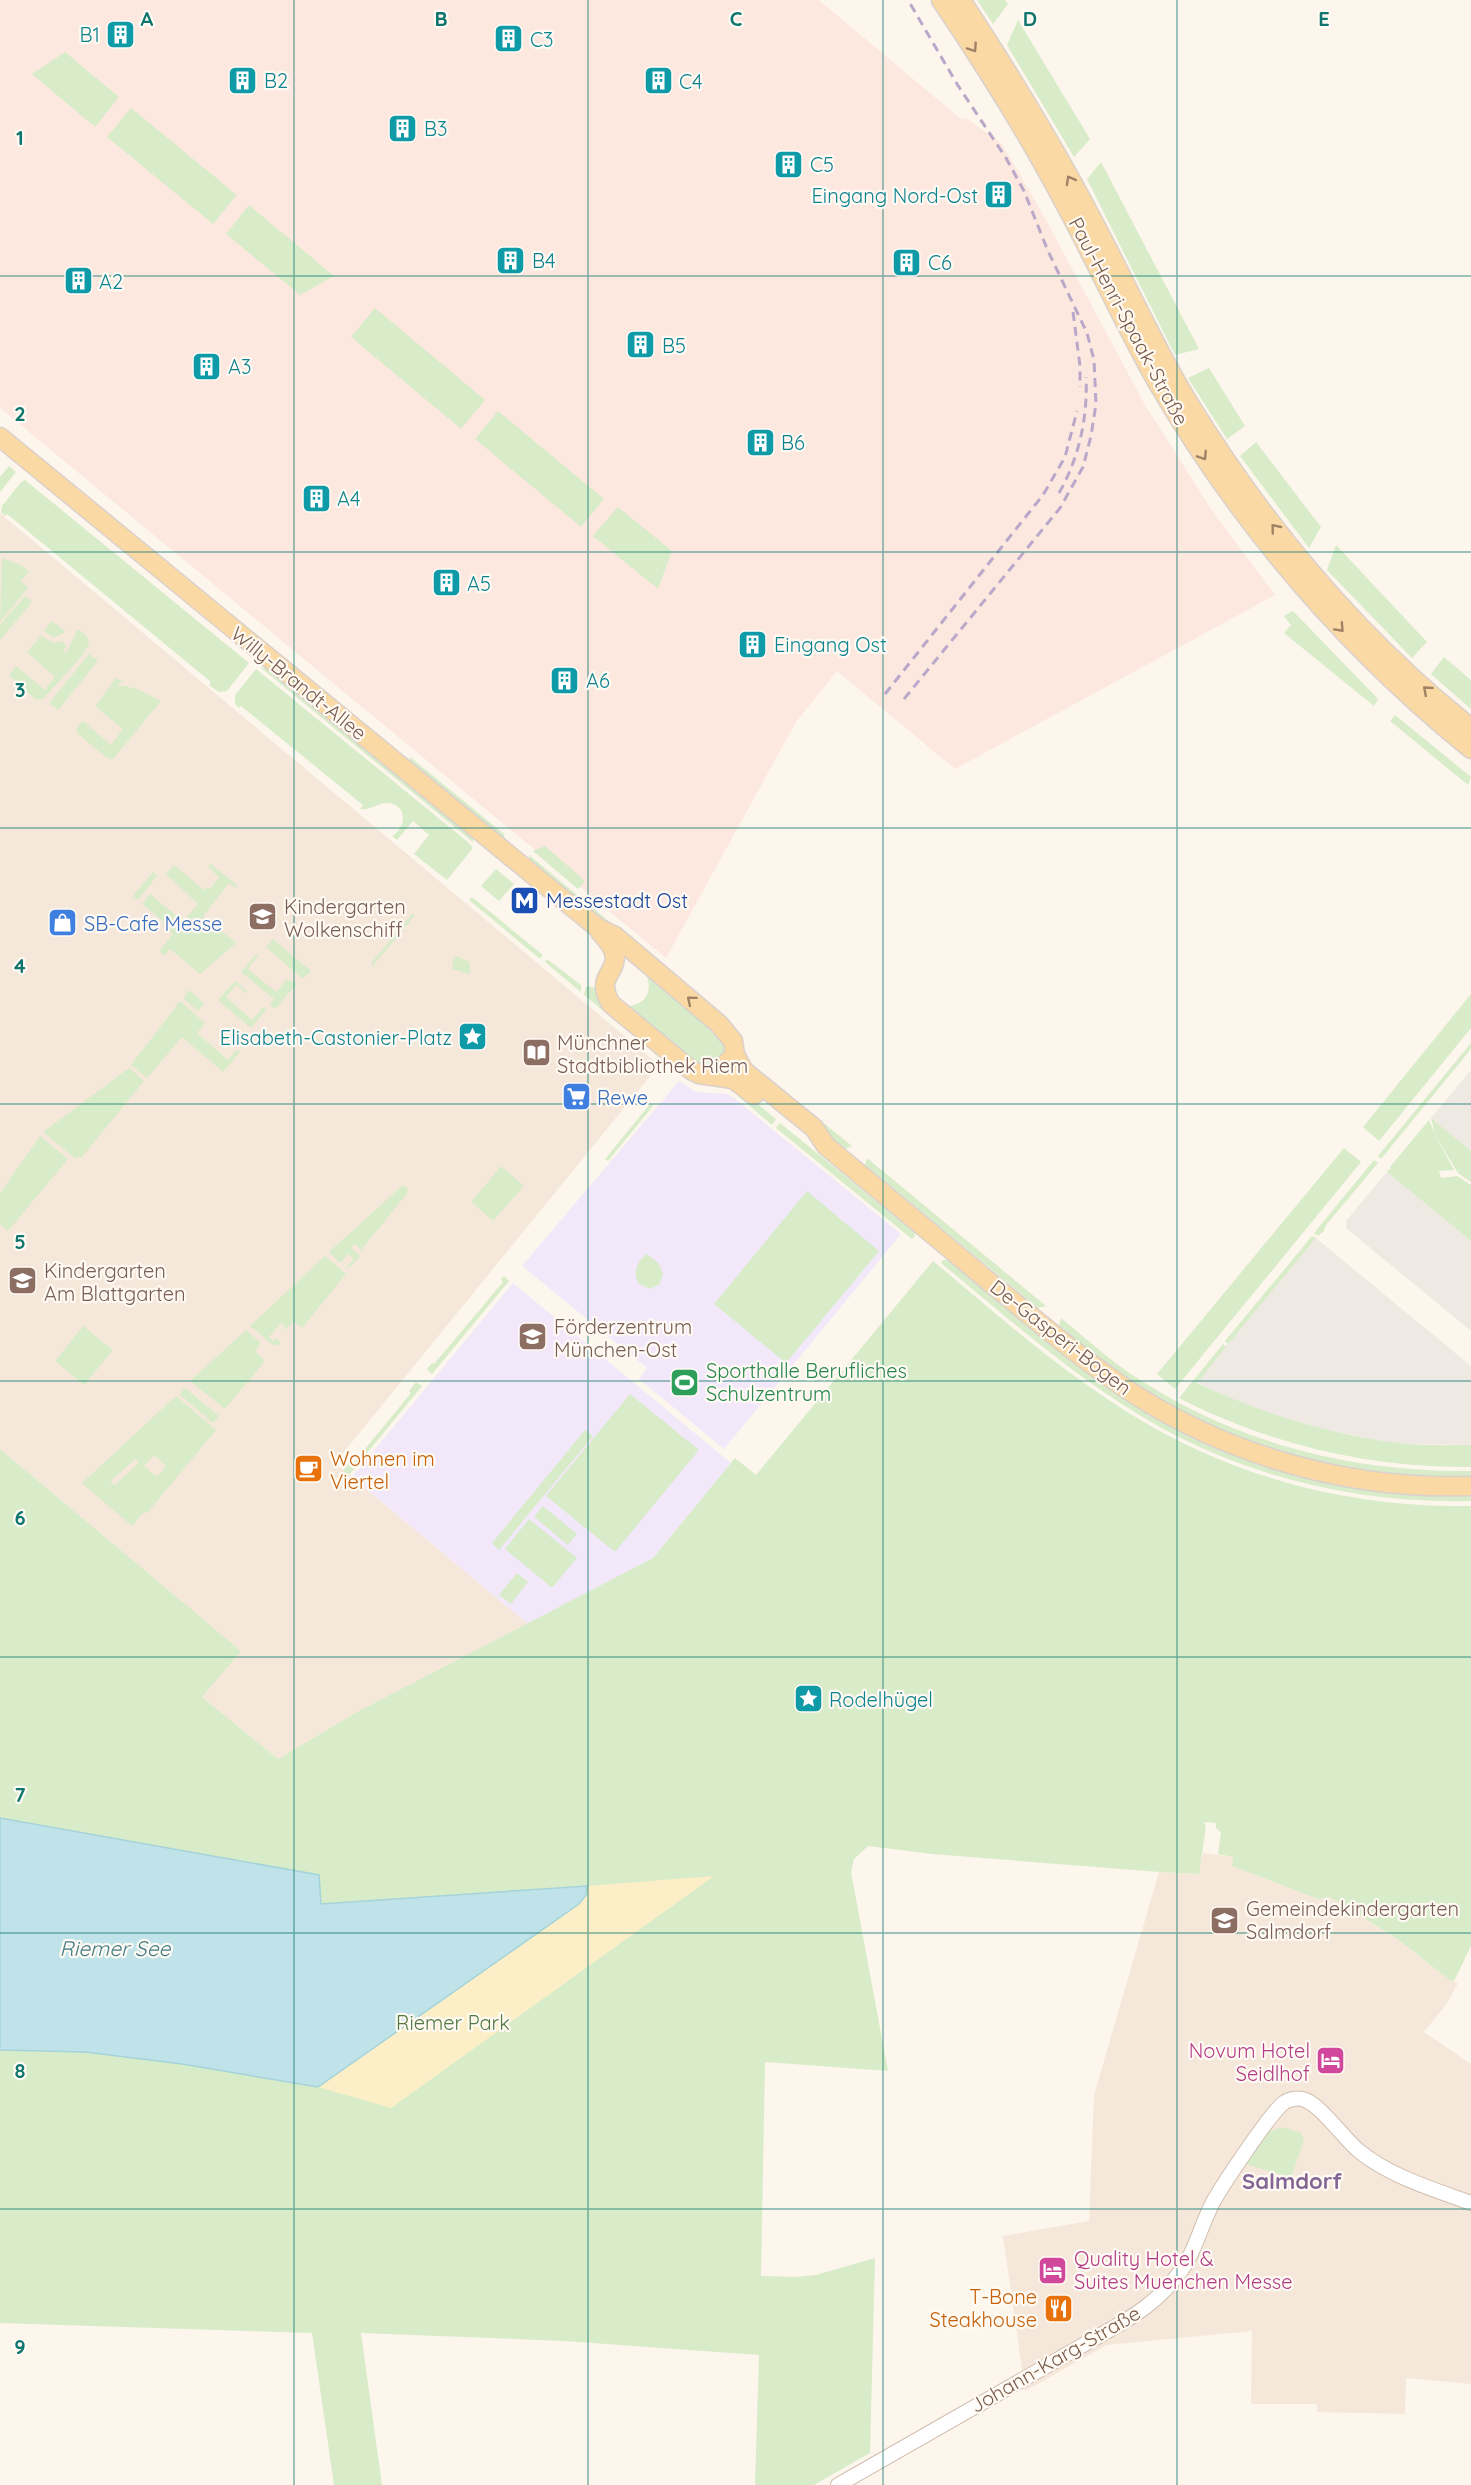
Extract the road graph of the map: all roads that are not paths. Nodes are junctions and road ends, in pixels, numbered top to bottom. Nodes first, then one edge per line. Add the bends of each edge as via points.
1 (940, 0) edge
2 (961, 0) edge
3 (0, 438) edge
4 (1471, 728) edge
5 (1471, 749) edge
6 (598, 928) junction
7 (643, 960) junction
8 (613, 964) junction
9 (735, 1054) junction
10 (714, 1075) junction
11 (826, 1146) junction
12 (1471, 1486) edge
13 (1471, 2203) edge
14 (838, 2485) edge

1 -> 5 main road, Paul-Henri-Spaak-Straße via 1027,136 1155,378 1208,463 1300,585 1343,632 1404,692
4 -> 2 main road, Paul-Henri-Spaak-Straße via 1355,620 1312,573 1239,479 1170,371 1068,177
3 - 6 main road, Willy-Brandt-Allee
6 - 7 main road, Willy-Brandt-Allee via 615,936
6 - 8 main road, Willy-Brandt-Allee via 612,947
7 - 8 main road
9 -> 7 main road, Willy-Brandt-Allee via 733,1041 719,1024
8 - 10 main road via 604,986 611,1004 691,1070
9 - 10 main road
9 - 11 main road, De-Gasperi-Bogen via 744,1071 814,1128
10 - 11 main road, De-Gasperi-Bogen via 738,1082 807,1138
11 - 12 main road, De-Gasperi-Bogen via 1092,1364 1177,1419 1237,1446 1312,1470 1406,1485
13 - 14 street, Johann-Karg-Straße via 1376,2162 1347,2141 1308,2101 1285,2102 1218,2194 1186,2265 1162,2294 1116,2326

